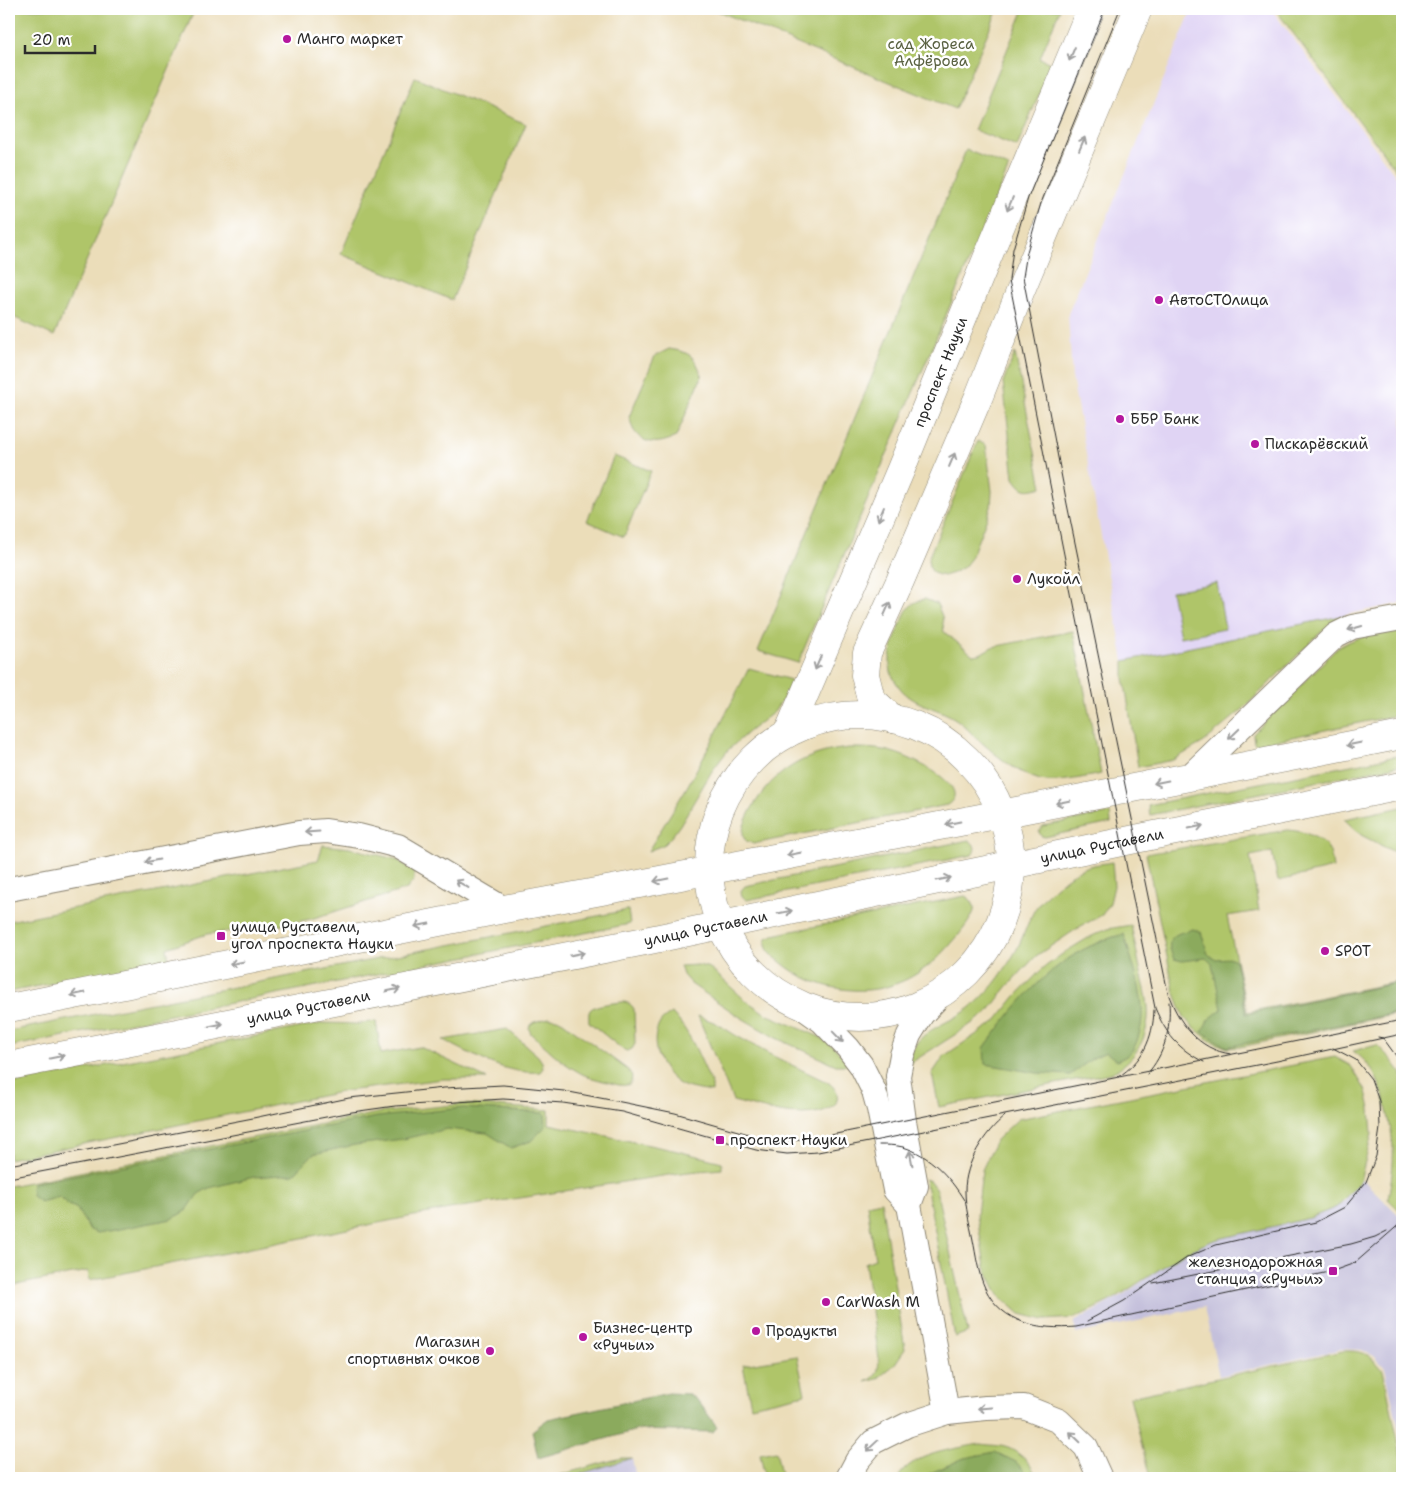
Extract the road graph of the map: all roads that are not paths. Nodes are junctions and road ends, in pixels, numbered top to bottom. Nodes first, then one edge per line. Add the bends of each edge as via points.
1 (1091, 9) edge
2 (1138, 9) edge
3 (901, 469) junction
4 (941, 485) junction
5 (1402, 618) edge
6 (893, 719) junction
7 (788, 733) junction
8 (1402, 735) edge
9 (1189, 776) junction
10 (1402, 786) edge
11 (1001, 814) junction
12 (1012, 865) junction
13 (709, 870) junction
14 (9, 889) edge
15 (504, 909) junction
16 (720, 926) junction
17 (941, 994) junction
18 (801, 1006) junction
19 (9, 1008) edge
20 (9, 1066) edge
21 (909, 1205) junction
22 (947, 1412) junction
23 (848, 1478) edge
24 (1100, 1478) edge

1 -> 3 main road, проспект Науки
4 -> 2 main road
3 - 4 main road
3 -> 7 main road, проспект Науки
6 -> 4 main road via 871,699 865,675 867,653
5 -> 9 street via 1352,627 1336,635
6 - 7 main road via 839,716
6 - 11 main road via 928,731 959,752 984,781
7 - 13 main road via 754,757 729,790 713,829
8 -> 9 main road
9 -> 11 main road
12 -> 10 main road, улица Руставели
11 - 12 main road
11 -> 13 main road
16 -> 12 main road, улица Руставели
12 - 17 main road via 1006,905 992,940 970,970
13 -> 15 main road
13 - 16 main road
15 -> 14 street via 398,846 326,831 300,833
15 -> 19 main road
16 - 18 main road via 734,951 753,974
20 -> 16 main road, улица Руставели
17 - 18 main road via 920,1005 873,1017 840,1016
21 -> 17 street via 916,1186 898,1076 909,1035 922,1014
18 -> 21 street via 822,1021 862,1065 880,1109 895,1190
21 - 22 street
22 -> 23 street via 907,1425 873,1442
24 -> 22 street via 1086,1447 1059,1421 1024,1407

